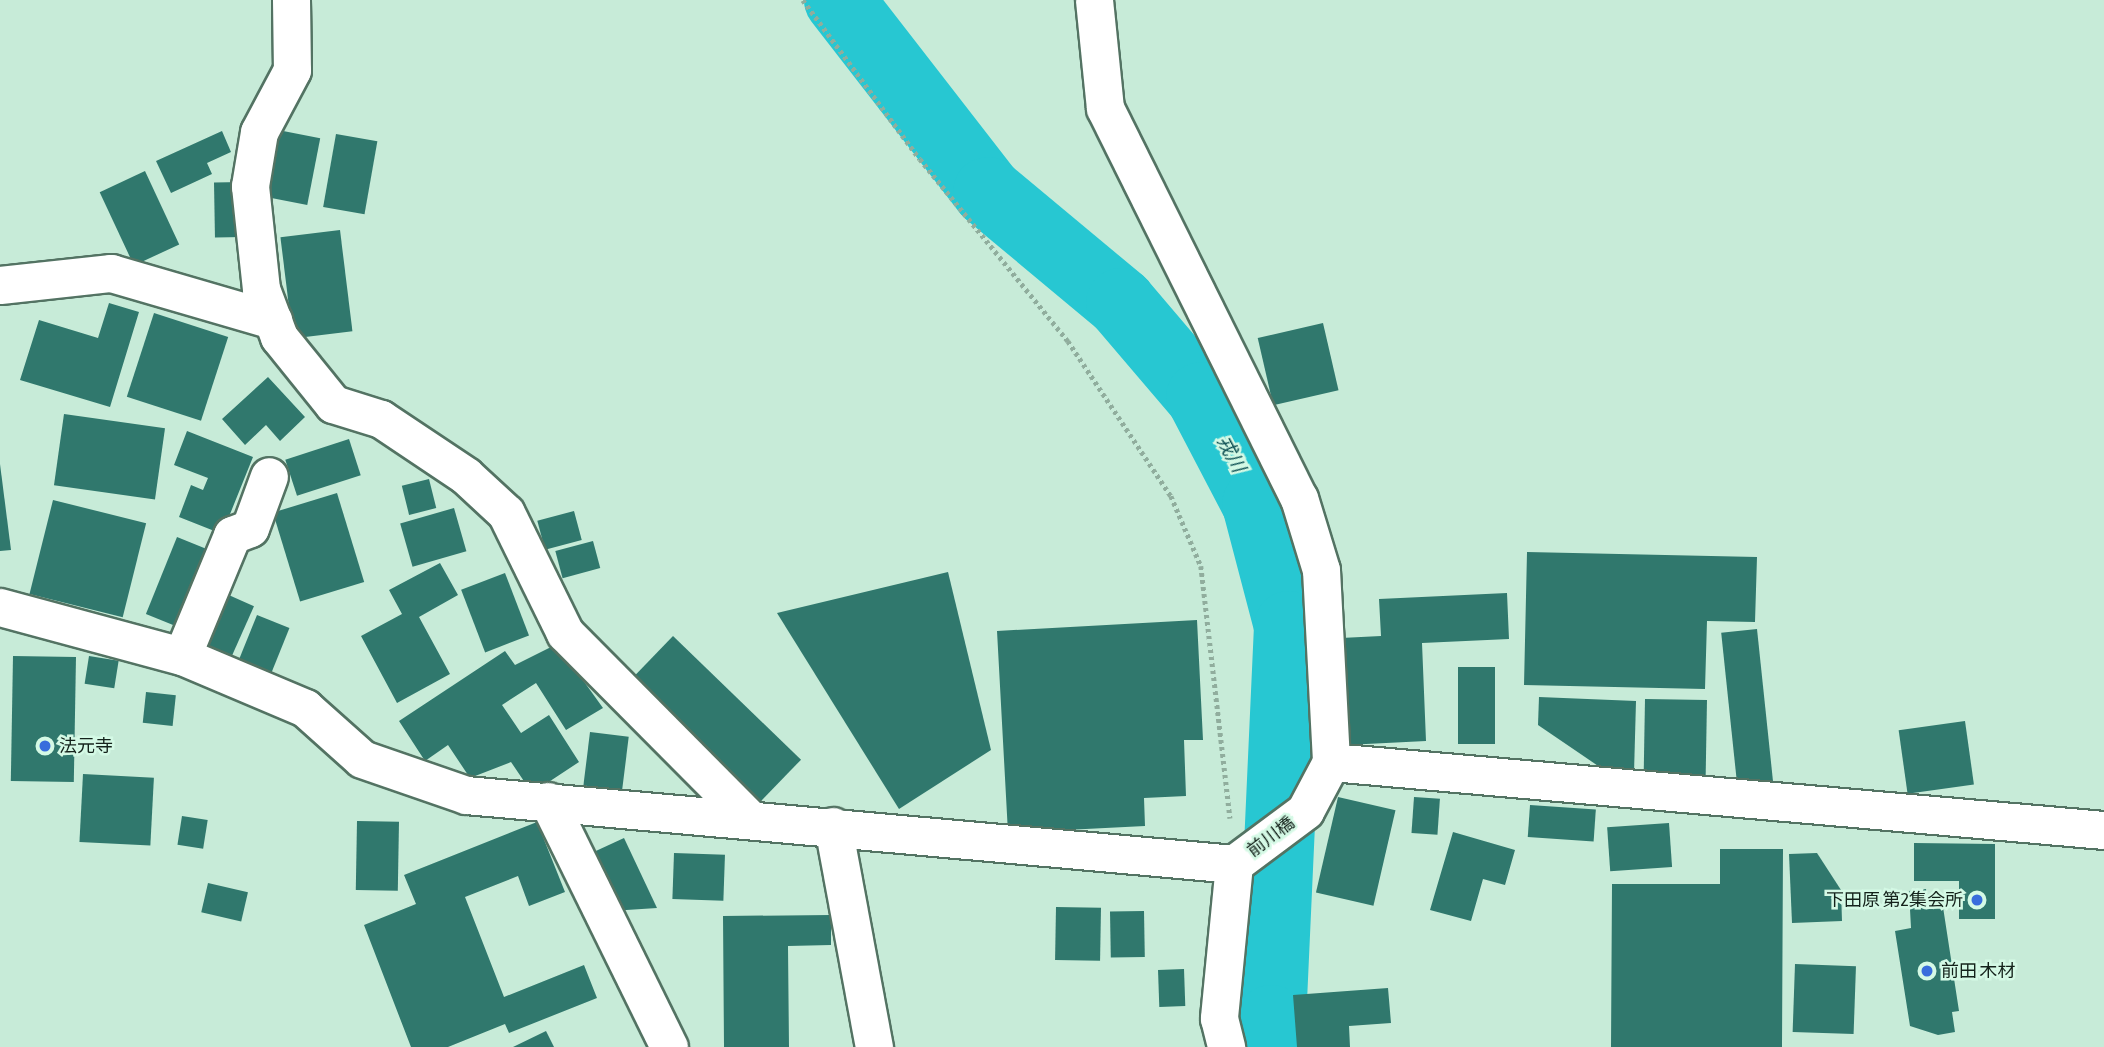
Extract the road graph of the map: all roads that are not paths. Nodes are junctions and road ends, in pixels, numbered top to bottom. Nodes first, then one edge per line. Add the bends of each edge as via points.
1 (291, 0) edge
2 (1094, 0) edge
3 (0, 285) edge
4 (273, 320) junction
5 (269, 477) dead end
6 (0, 607) edge
7 (182, 656) junction
8 (1331, 762) junction
9 (548, 801) junction
10 (749, 818) junction
11 (833, 826) junction
12 (2104, 830) edge
13 (1236, 863) junction
14 (669, 1047) edge
15 (874, 1047) edge
16 (1226, 1047) edge

1 - 4 street via 292,71 259,132 250,186 261,289
2 - 8 street via 1105,108 1299,498 1321,570
3 - 4 street via 111,272
4 - 10 street via 279,337 334,404 381,419 466,475 506,513 565,633
5 - 7 street via 250,528 232,535
6 - 7 street
7 - 9 street via 304,708 362,759 466,795
8 - 12 street
8 - 13 street, 前川橋 via 1306,811
9 - 10 street
9 - 14 street
10 - 11 street
11 - 13 street
11 - 15 street
13 - 16 street via 1219,1018

